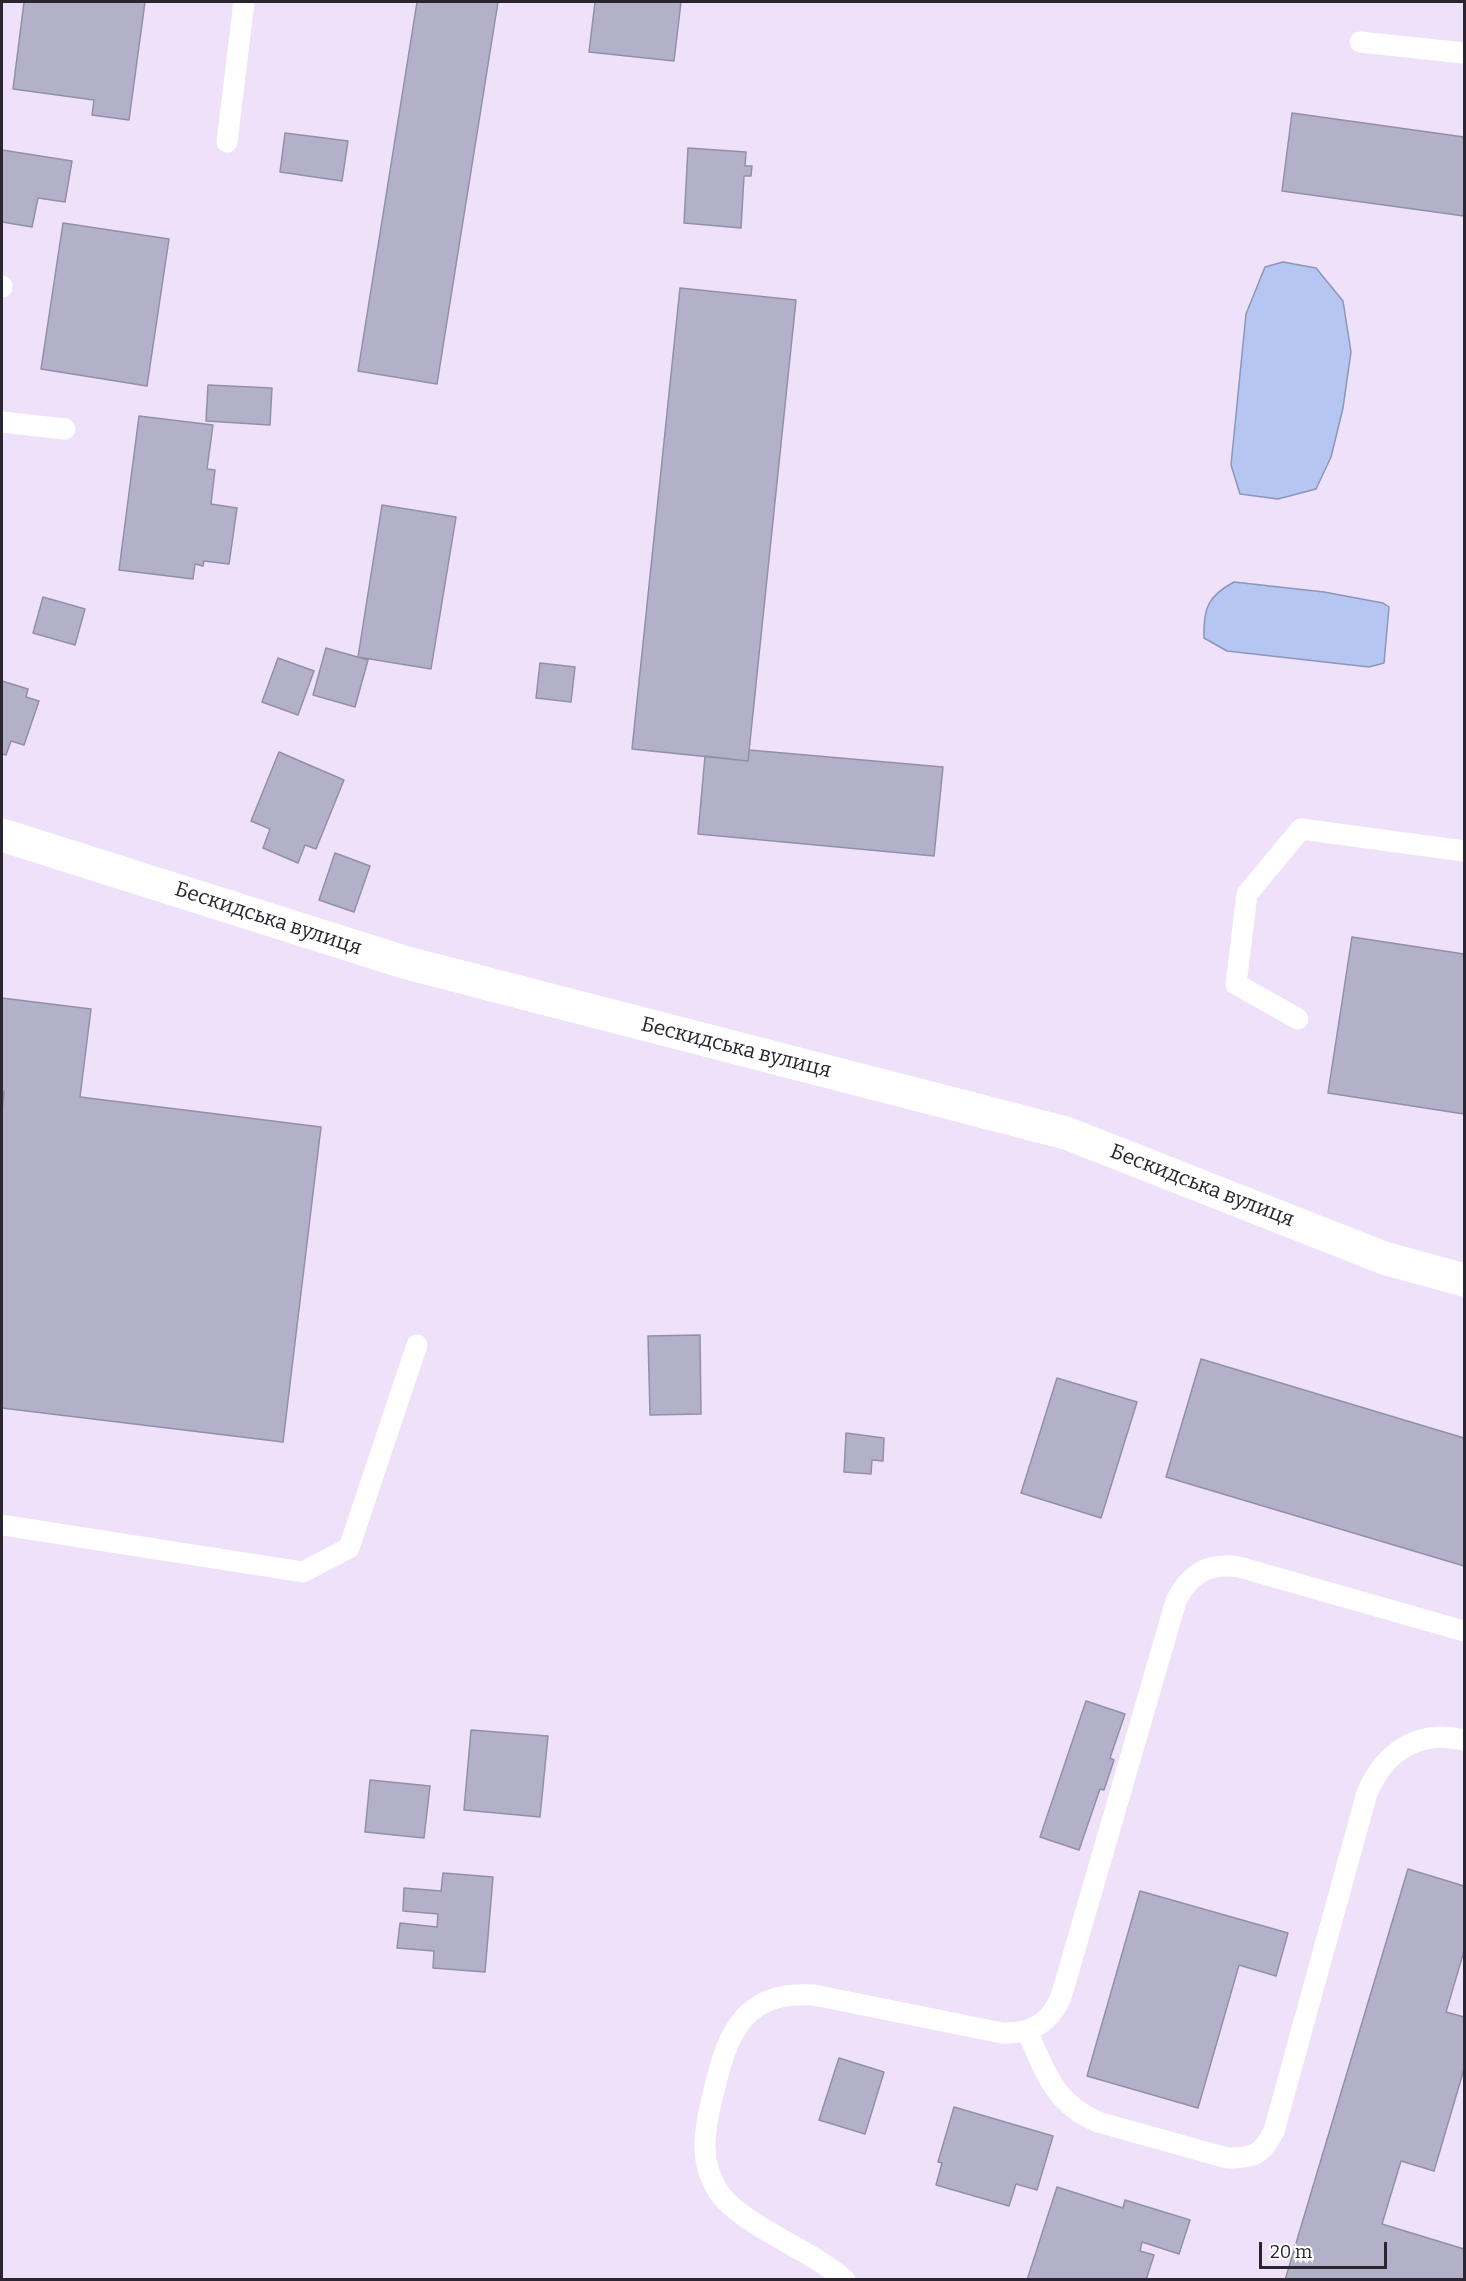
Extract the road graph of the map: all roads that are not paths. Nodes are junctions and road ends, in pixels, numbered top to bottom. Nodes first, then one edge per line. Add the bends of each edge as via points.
1 (244, 2) edge
2 (1360, 42) dead end
3 (1464, 53) edge
4 (227, 142) dead end
5 (2, 422) edge
6 (65, 429) dead end
7 (2, 835) edge
8 (1464, 851) edge
9 (1298, 1019) dead end
10 (1464, 1280) edge
11 (417, 1344) dead end
12 (2, 1524) edge
13 (1464, 1631) edge
14 (1464, 1740) edge
15 (1027, 2031) junction
16 (845, 2280) edge

1 - 4 lane
2 - 3 lane
5 - 6 lane
7 - 10 street, Бескидська вулиця via 407,963 1066,1133 1384,1258
8 - 9 lane via 1301,829 1247,894 1236,984
11 - 12 lane via 349,1548 303,1572
13 - 15 lane via 1239,1567 1212,1566 1190,1579 1176,1601 1061,1997 1048,2018
14 - 15 lane via 1442,1737 1403,1746 1375,1774 1274,2131 1265,2149 1247,2158 1227,2158 1078,2113 1061,2099
15 - 16 lane via 1002,2033 794,1994 766,2002 742,2019 724,2053 706,2131 706,2163 711,2178 729,2204

